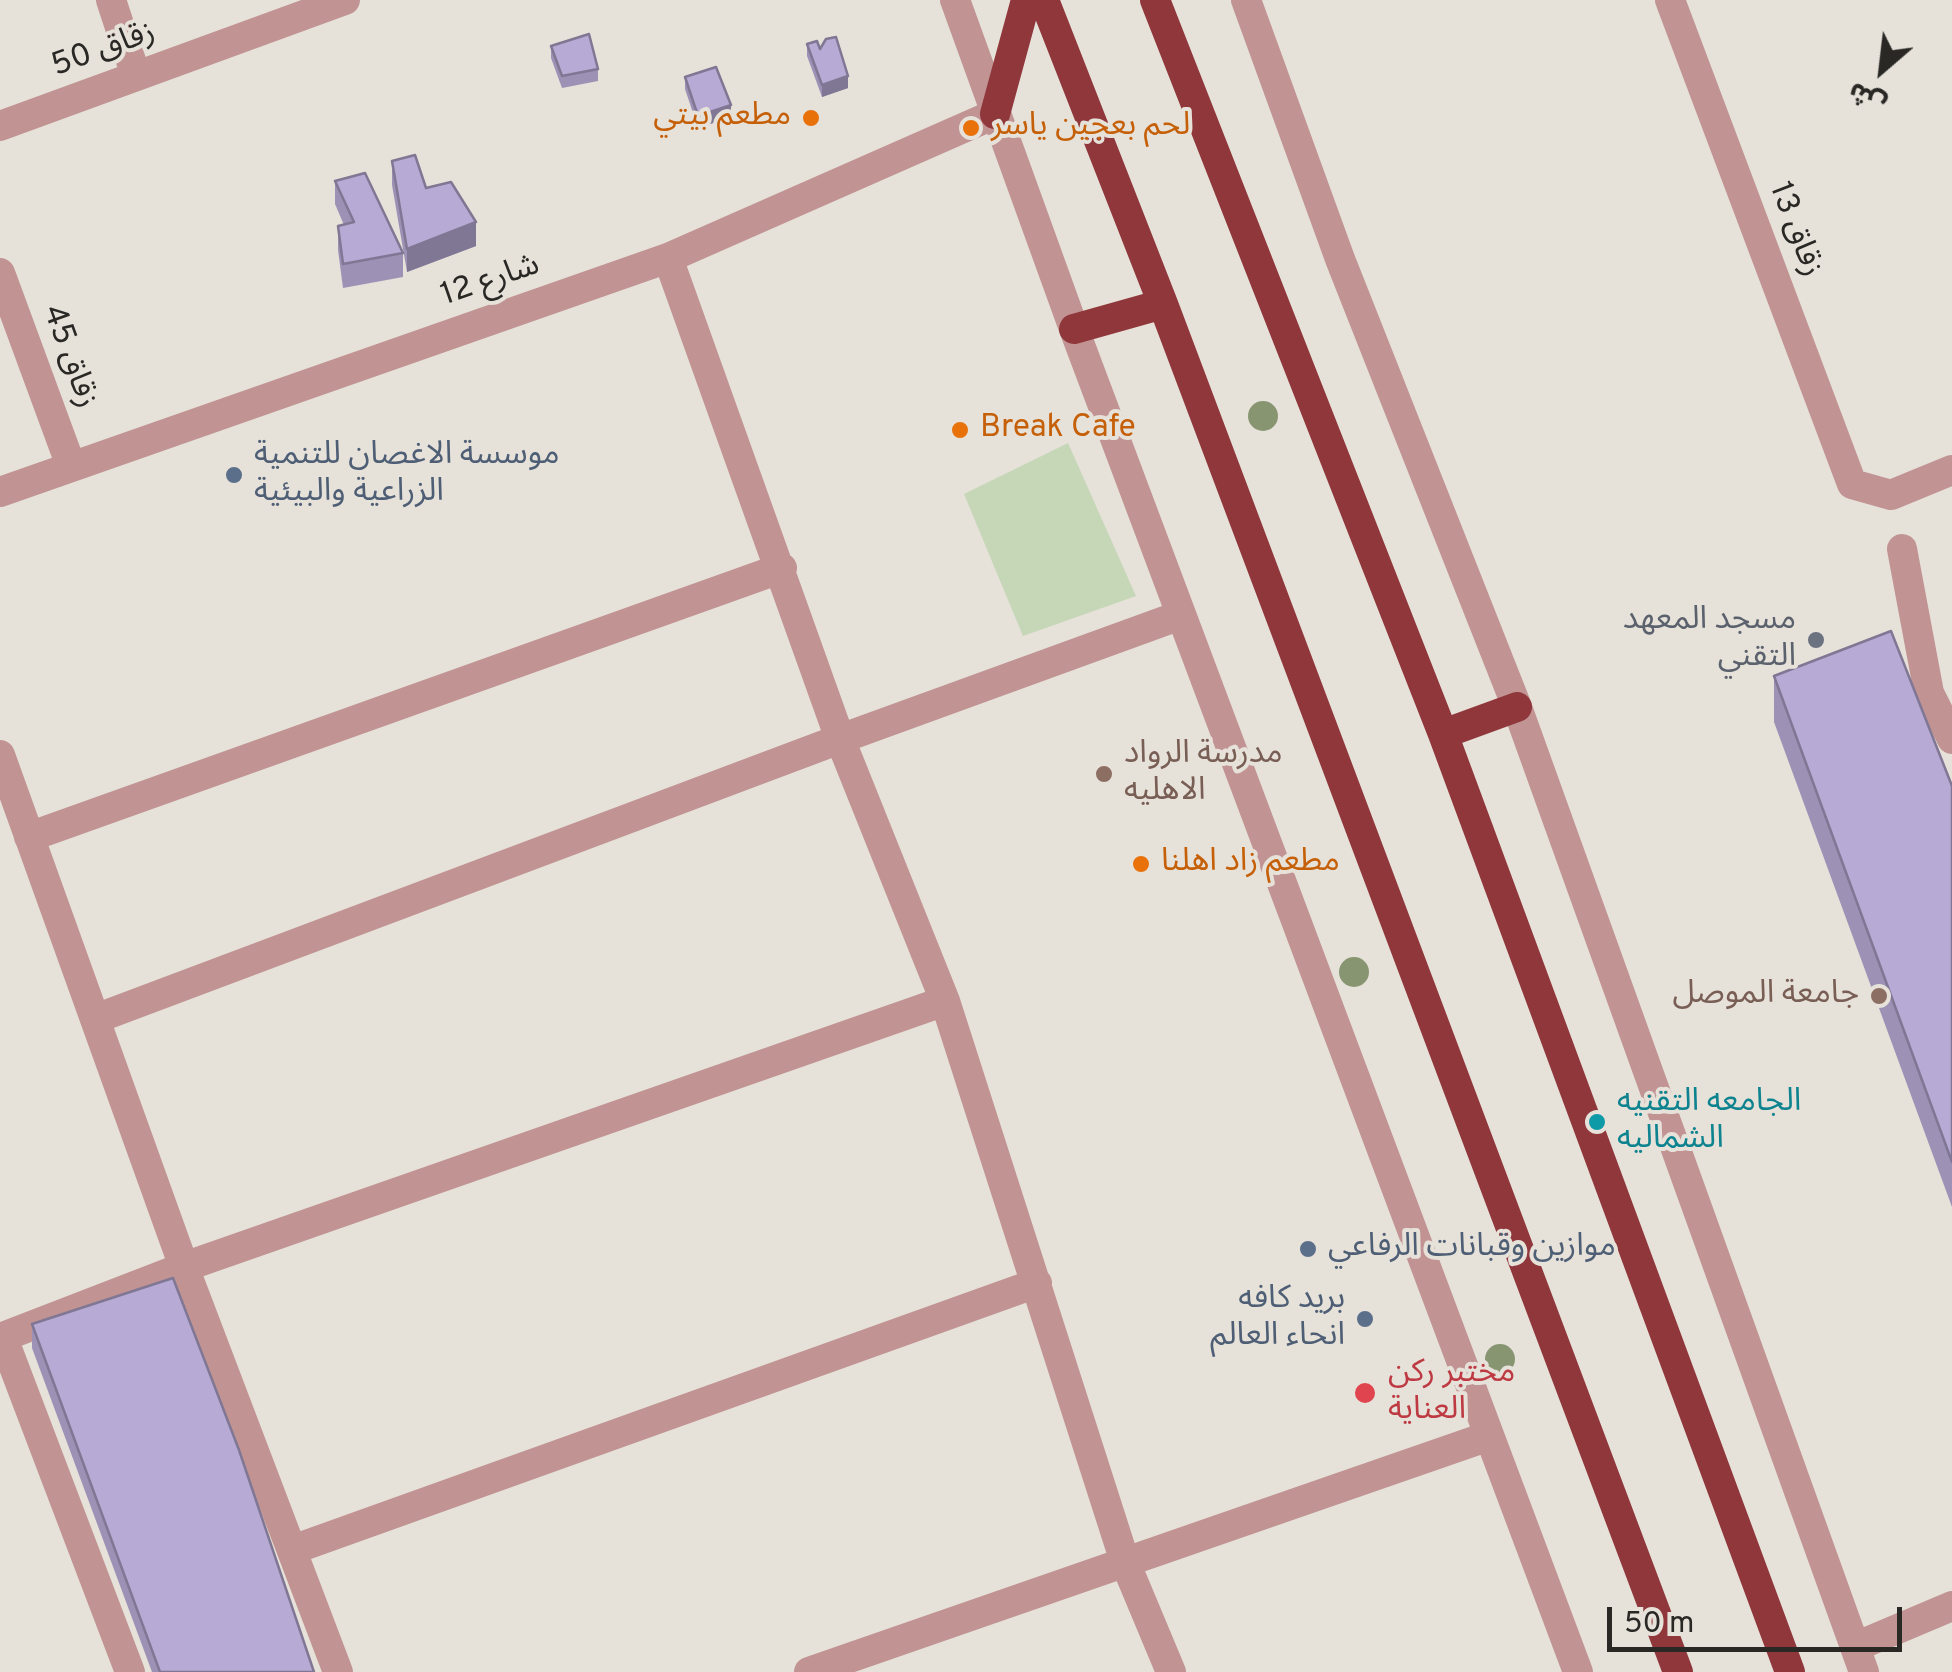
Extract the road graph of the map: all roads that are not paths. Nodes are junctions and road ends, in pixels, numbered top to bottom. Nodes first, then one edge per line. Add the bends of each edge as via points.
1 (111, 0) edge
2 (345, 0) edge
3 (955, 0) edge
4 (1026, 0) edge
5 (1044, 0) edge
6 (1155, 0) edge
7 (1246, 0) edge
8 (1670, 0) edge
9 (136, 76) junction
10 (995, 114) junction
11 (0, 126) edge
12 (668, 258) junction
13 (0, 272) edge
14 (1163, 304) junction
15 (1074, 329) junction
16 (71, 466) junction
17 (1952, 470) edge
18 (0, 492) edge
19 (1902, 549) dead end
20 (782, 568) junction
21 (1182, 614) junction
22 (1517, 707) junction
23 (1442, 734) junction
24 (840, 738) junction
25 (1952, 739) edge
26 (3, 774) edge
27 (29, 836) junction
28 (945, 1001) junction
29 (94, 1019) junction
30 (184, 1267) junction
31 (1037, 1282) junction
32 (1, 1338) edge
33 (1489, 1436) junction
34 (292, 1550) junction
35 (1125, 1562) junction
36 (1952, 1606) edge
37 (1859, 1660) edge
38 (130, 1672) edge
39 (338, 1672) edge
40 (808, 1672) edge
41 (1171, 1672) edge
42 (1578, 1672) edge
43 (1678, 1672) edge
44 (1790, 1672) edge

1 - 9 street
2 - 9 street, زقاق 50
3 - 10 street
4 - 10 highway
5 - 14 highway
6 - 23 highway
7 - 22 street
8 - 17 street, زقاق 13 via 1852,484 1891,495
9 - 11 street, زقاق 50
10 - 12 street, شارع 12
10 - 15 street
12 - 16 street, شارع 12
12 - 20 street
13 - 16 street, زقاق 45
14 - 15 highway
14 - 43 highway
15 - 21 street
16 - 18 street, شارع 12
19 - 25 street via 1930,694
20 - 24 street
20 - 27 street
21 - 24 street
21 - 33 street
22 - 23 highway
22 - 37 street
23 - 44 highway
24 - 28 street
24 - 29 street
26 - 27 street
27 - 29 street
28 - 30 street
28 - 31 street
29 - 30 street
30 - 32 street
30 - 34 street
31 - 34 street
31 - 35 street
32 - 38 street
33 - 35 street
33 - 42 street
34 - 39 street
35 - 40 street
35 - 41 street
36 - 37 street

